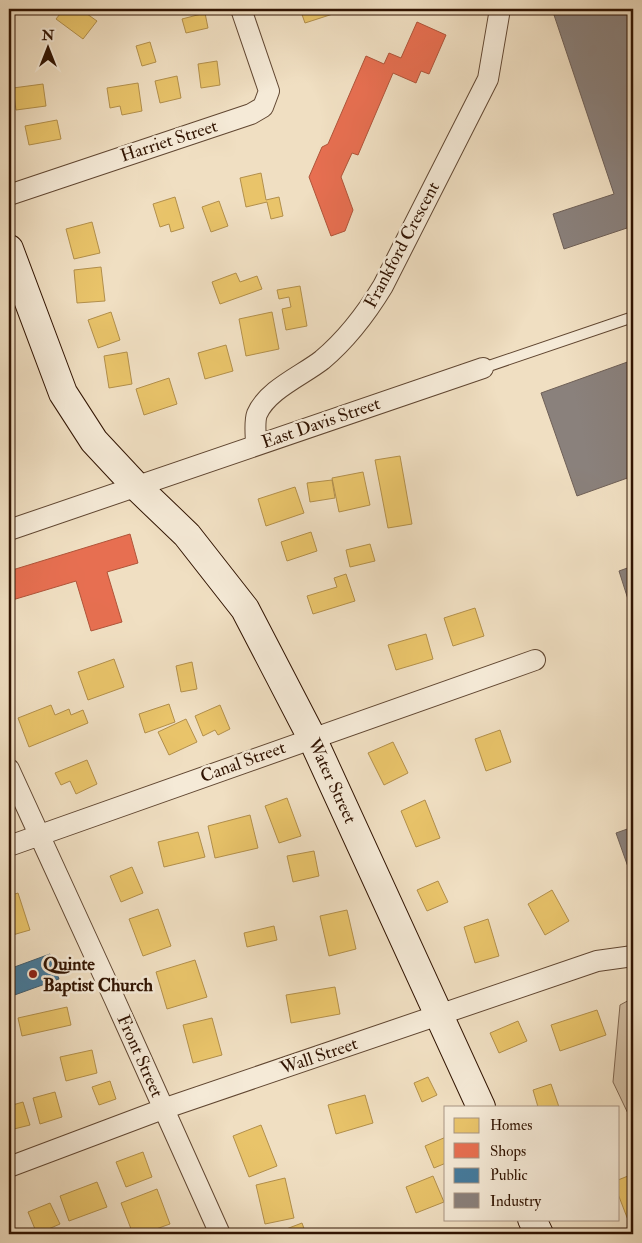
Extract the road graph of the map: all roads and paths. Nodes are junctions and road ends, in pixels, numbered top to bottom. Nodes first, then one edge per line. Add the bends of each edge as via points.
1 (241, 9) edge
2 (500, 9) edge
3 (9, 195) edge
4 (9, 249) edge
5 (633, 317) edge
6 (483, 368) joint
7 (256, 445) junction
8 (136, 486) junction
9 (9, 530) edge
10 (535, 660) dead end
11 (312, 738) junction
12 (9, 770) edge
13 (38, 835) junction
14 (9, 846) edge
15 (633, 956) edge
16 (440, 1015) junction
17 (481, 1106) edge
18 (163, 1109) junction
19 (9, 1167) edge
20 (532, 1220) edge
21 (220, 1234) edge
22 (539, 1234) edge

1 - 3 street, Harriet Street via 270,91 262,107 251,114
2 - 7 street, Frankford Crescent via 488,79 383,286 351,332 321,360 267,400 257,415
4 - 8 main road, Water Street via 63,392 94,441
5 - 6 lane, East Davis Street
6 - 7 street, East Davis Street
7 - 8 street, East Davis Street
8 - 9 street, East Davis Street
8 - 11 main road, Water Street via 188,535 245,609
10 - 11 street, Canal Street
11 - 13 street, Canal Street
11 - 16 main road, Water Street
12 - 13 street, Front Street
13 - 14 street, Canal Street
13 - 18 street, Front Street
15 - 16 street, Wall Street via 597,961
16 - 17 main road, Water Street
16 - 18 street, Wall Street
18 - 19 street, Wall Street
18 - 21 street, Front Street
20 - 22 main road

